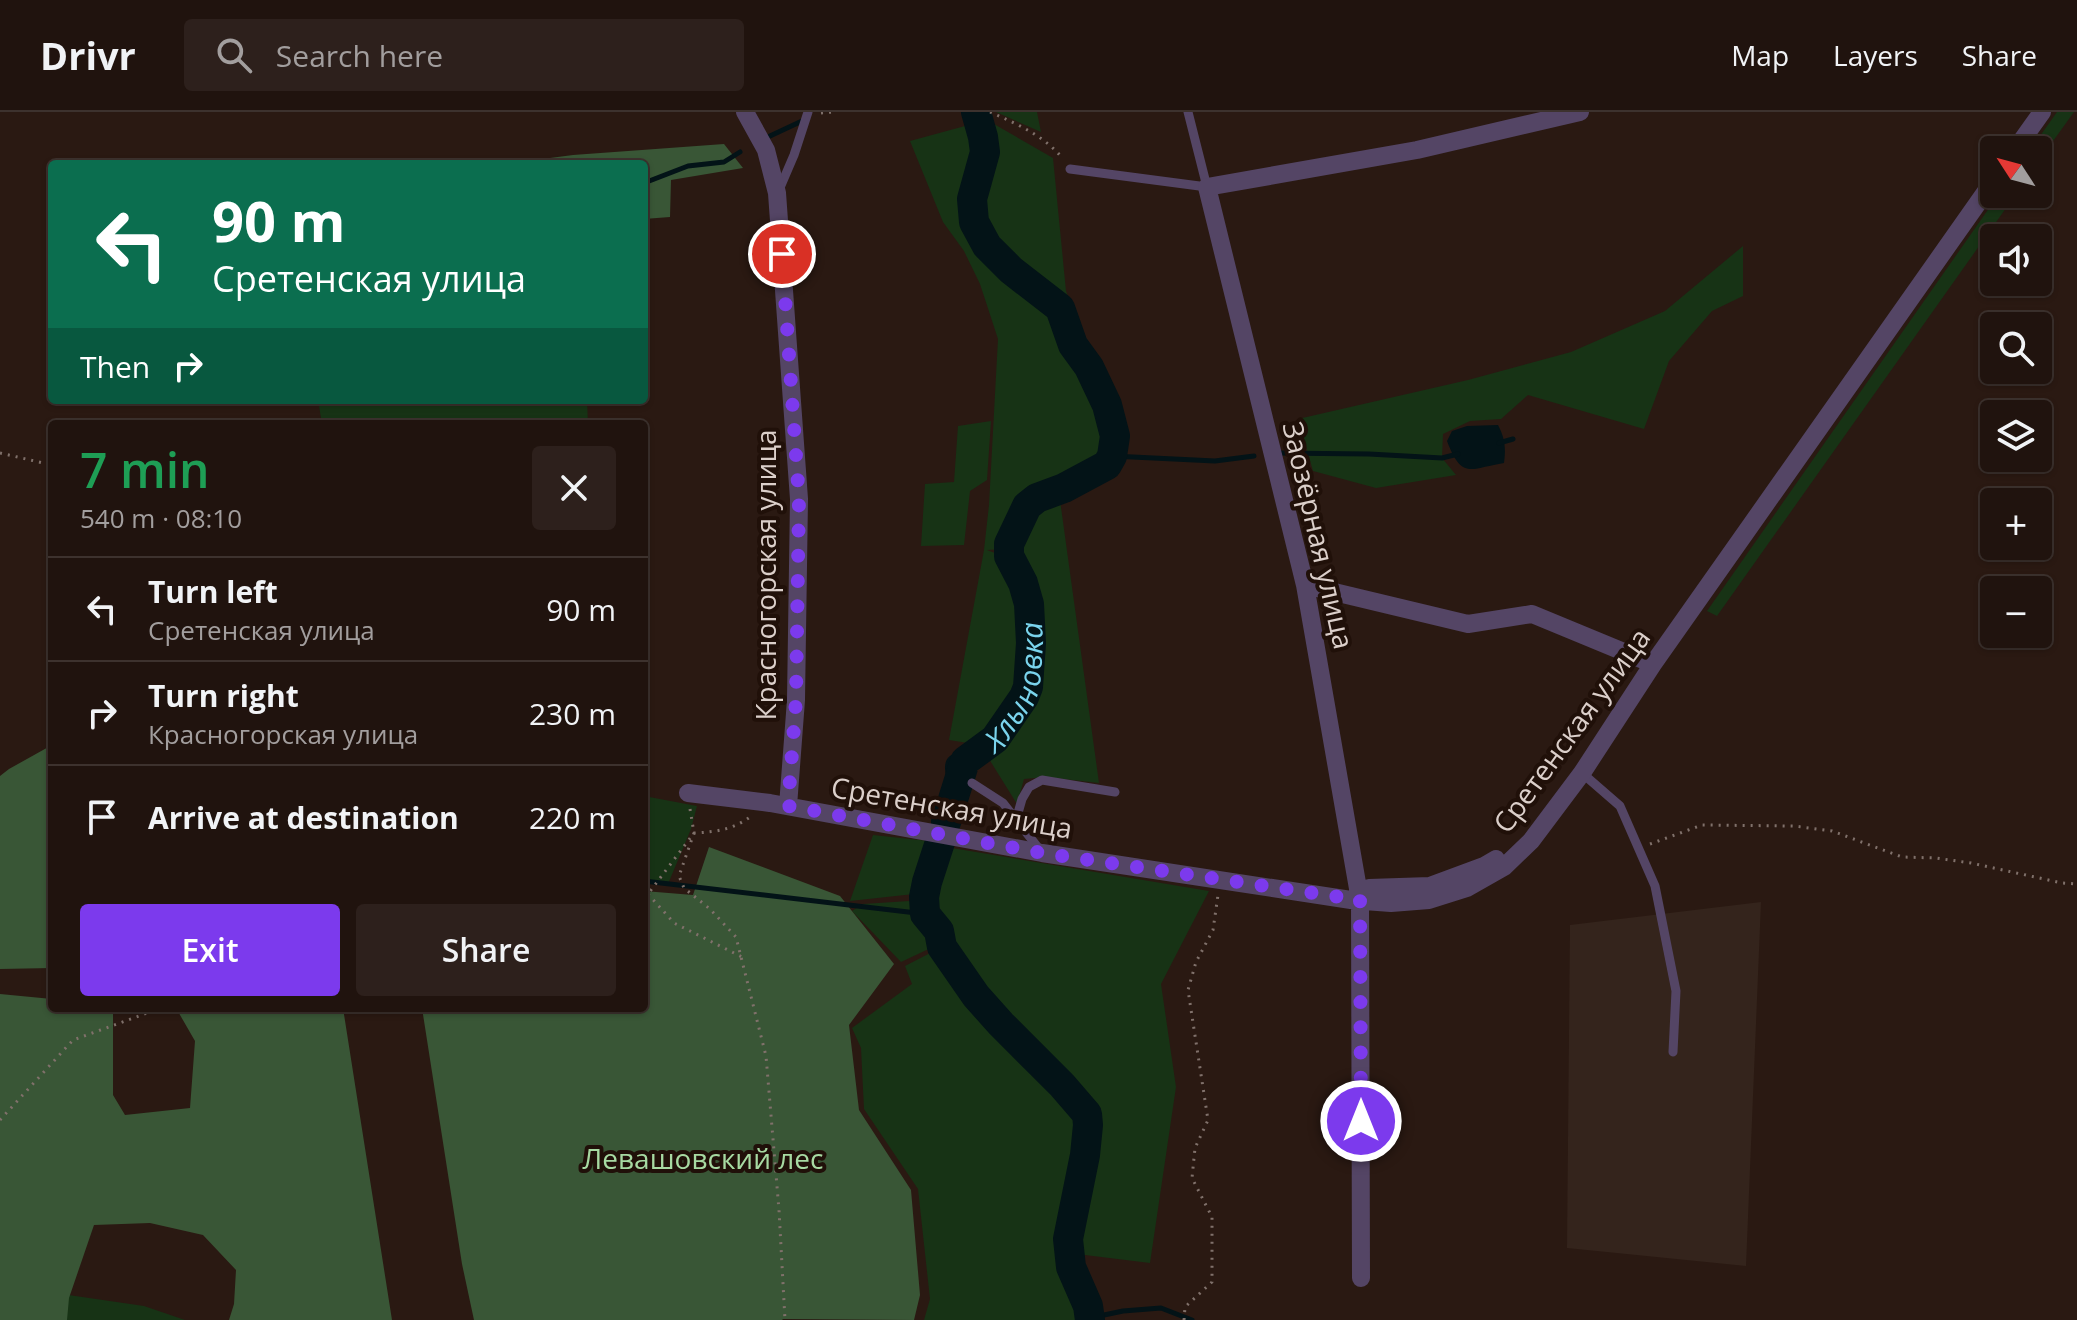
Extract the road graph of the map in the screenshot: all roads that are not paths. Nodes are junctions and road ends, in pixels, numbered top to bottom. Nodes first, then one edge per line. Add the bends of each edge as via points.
1 (745, 112) edge
2 (1188, 112) edge
3 (1580, 112) edge
4 (2030, 112) edge
5 (2042, 112) edge
6 (811, 113) edge
7 (2013, 136) edge
8 (2025, 136) edge
9 (1070, 169) road end
10 (1980, 183) edge
11 (1207, 187) junction
12 (777, 193) junction
13 (1980, 200) edge
14 (1305, 585) junction
15 (1648, 662) junction
16 (1582, 773) junction
17 (972, 783) dead end
18 (1115, 792) dead end
19 (688, 793) road end
20 (779, 804) junction
21 (1016, 820) junction
22 (1042, 853) junction
23 (1364, 894) junction
24 (1673, 1052) dead end
25 (1361, 1278) dead end

1 - 12 street, Красногорская улица via 766,150
2 - 11 lane
3 - 11 street via 1417,150
4 - 7 street
5 - 8 street
6 - 12 lane
9 - 11 lane
10 - 15 street
11 - 14 street, Заозёрная улица
12 - 20 street, Красногорская улица via 799,499 796,700
13 - 15 street, Сретенская улица
14 - 15 street via 1468,624 1532,614
14 - 23 street, Заозёрная улица
15 - 16 street, Сретенская улица
15 - 23 street via 1508,852 1430,886
16 - 23 street, Сретенская улица via 1531,841 1504,867 1467,888 1429,900 1391,903
16 - 24 lane via 1620,806 1655,886 1676,991
17 - 21 lane via 1003,803
18 - 21 lane via 1042,780 1029,787
19 - 20 street, Сретенская улица
20 - 22 street, Сретенская улица
21 - 22 lane
22 - 23 street, Сретенская улица via 1219,881
23 - 25 street, Заозёрная улица

